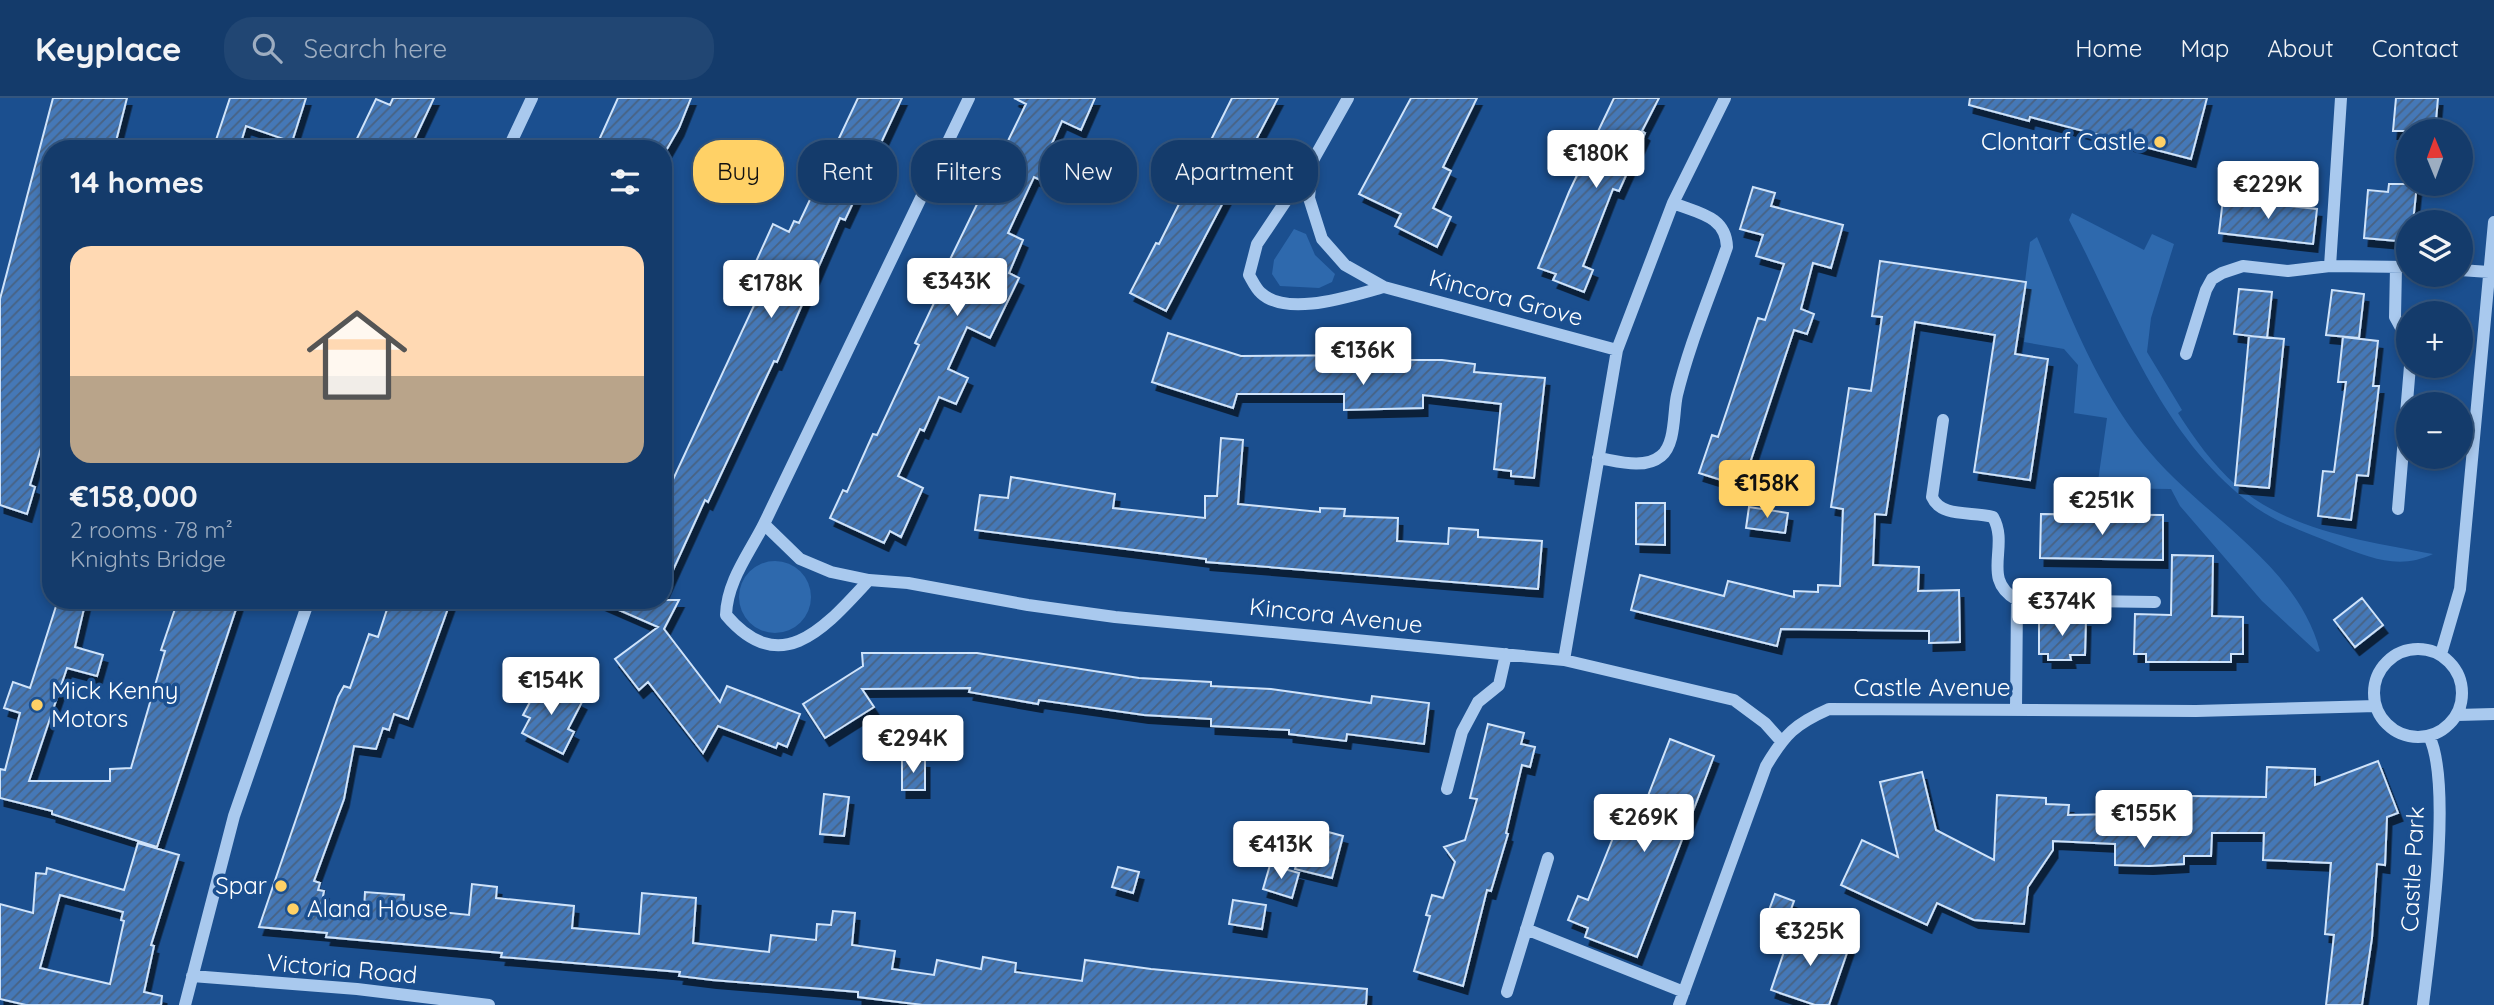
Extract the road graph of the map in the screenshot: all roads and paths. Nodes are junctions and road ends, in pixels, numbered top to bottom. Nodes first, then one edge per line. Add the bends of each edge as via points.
1 (532, 98) edge
2 (969, 98) edge
3 (1348, 98) edge
4 (1725, 98) edge
5 (2341, 98) edge
6 (512, 140) edge
7 (1318, 151) edge
8 (1284, 203) edge
9 (1311, 203) edge
10 (1673, 203) junction
11 (2494, 222) edge
12 (2330, 266) junction
13 (2396, 267) edge
14 (2473, 271) edge
15 (2489, 272) junction
16 (1384, 287) junction
17 (1617, 350) junction
18 (2186, 354) dead end
19 (2409, 378) edge
20 (1942, 420) dead end
21 (1598, 458) junction
22 (2398, 509) dead end
23 (764, 524) junction
24 (869, 580) junction
25 (2017, 600) junction
26 (2155, 603) dead end
27 (306, 609) edge
28 (1506, 654) junction
29 (2441, 654) junction
30 (1564, 660) junction
31 (2376, 706) junction
32 (2017, 709) junction
33 (2494, 714) edge
34 (2457, 715) junction
35 (2429, 736) junction
36 (1781, 741) junction
37 (1447, 789) dead end
38 (1548, 858) dead end
39 (1526, 929) junction
40 (192, 976) junction
41 (1507, 992) dead end
42 (1684, 992) junction
43 (185, 1005) edge
44 (489, 1005) edge
45 (1679, 1005) edge
46 (2423, 1005) edge

1 - 6 street
2 - 23 street
3 - 7 street, Kincora Grove
4 - 10 street
5 - 12 street
8 - 16 street, Kincora Grove via 1257,244 1249,275 1261,294 1287,304 1321,303
9 - 16 street, Kincora Grove via 1322,239 1345,265
10 - 17 street
10 - 21 street via 1719,222 1727,232 1727,247 1677,395 1669,445 1662,456 1650,462
11 - 15 street
12 - 13 street
12 - 18 street via 2288,271 2243,266 2212,279
14 - 15 street
15 - 29 street via 2460,589
16 - 17 street, Kincora Grove
17 - 21 street
19 - 22 street
20 - 25 street via 1932,497 1944,510 1993,517 1999,527 1998,580 2004,593
21 - 30 street
23 - 24 street, Kincora Avenue via 800,559
23 - 24 street via 726,595 726,615 748,636 782,646 806,640 828,624
24 - 28 street, Kincora Avenue via 1115,617
25 - 26 street
25 - 32 street
27 - 40 street via 234,816
28 - 30 street, Kincora Avenue
28 - 37 street via 1499,685 1478,702 1462,732
29 - 31 street via 2414,648 2387,661 2376,678
29 - 34 street via 2461,679
30 - 36 street, Kincora Avenue via 1734,700
31 - 32 street, Castle Avenue via 2323,710
31 - 35 street via 2394,730 2406,736
32 - 36 street, Castle Avenue via 1829,709 1799,722
33 - 34 street
34 - 35 street
35 - 46 street, Castle Park via 2436,751 2440,813
36 - 42 street, Castle Avenue via 1766,766
38 - 39 street
39 - 41 street
39 - 42 street
40 - 43 street
40 - 44 street, Victoria Road
42 - 45 street, Castle Avenue

